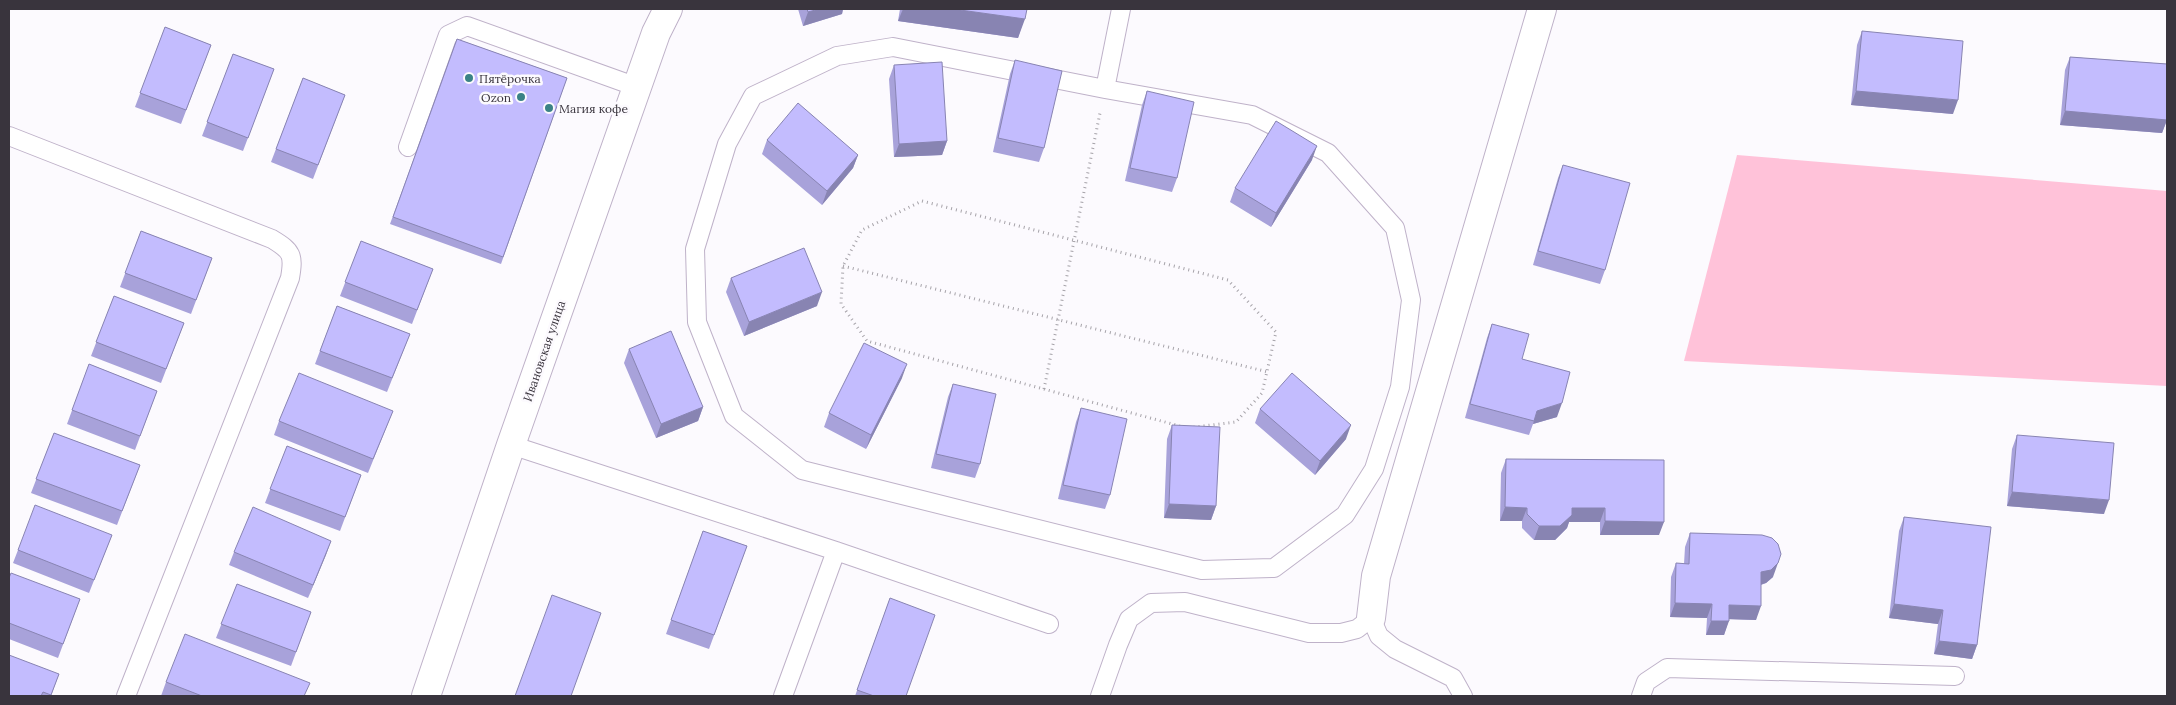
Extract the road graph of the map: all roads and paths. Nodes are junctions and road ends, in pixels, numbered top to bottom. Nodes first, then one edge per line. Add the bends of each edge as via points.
1 (668, 9) edge
2 (1121, 9) edge
3 (1542, 9) edge
4 (637, 87) junction
5 (1105, 89) junction
6 (9, 136) edge
7 (408, 147) dead end
8 (1075, 240) junction
9 (843, 266) junction
10 (1057, 319) junction
11 (1268, 372) junction
12 (1044, 389) junction
13 (511, 445) junction
14 (836, 552) junction
15 (1371, 618) junction
16 (1049, 624) dead end
17 (1955, 676) dead end
18 (126, 696) edge
19 (426, 696) edge
20 (783, 696) edge
21 (1100, 696) edge
22 (1463, 696) edge
23 (1641, 696) edge

1 - 4 street, Ивановская улица
2 - 5 lane
3 - 15 street via 1376,576
4 - 7 lane via 468,26 448,35
4 - 13 street, Ивановская улица
5 - 5 lane via 1252,115 1328,152 1395,228 1411,300 1400,388 1374,469 1345,515 1274,568 1202,570 802,470 734,416 697,322 695,249 727,144 753,96 837,56 894,47
5 - 8 path
6 - 18 lane via 272,239 288,249 292,262 290,278
8 - 9 path via 922,201 862,230
8 - 10 path
8 - 11 path via 1228,280 1276,332
9 - 10 path
9 - 12 path via 841,304 867,341
10 - 11 path
10 - 12 path
11 - 12 path via 1262,393 1236,422 1187,428
13 - 14 lane
13 - 19 street, Ивановская улица
14 - 16 lane
14 - 20 lane
15 - 21 lane via 1357,629 1341,633 1308,633 1185,602 1151,602 1129,619
15 - 22 lane via 1380,636 1396,649 1453,678
17 - 23 lane via 1667,668 1646,682

